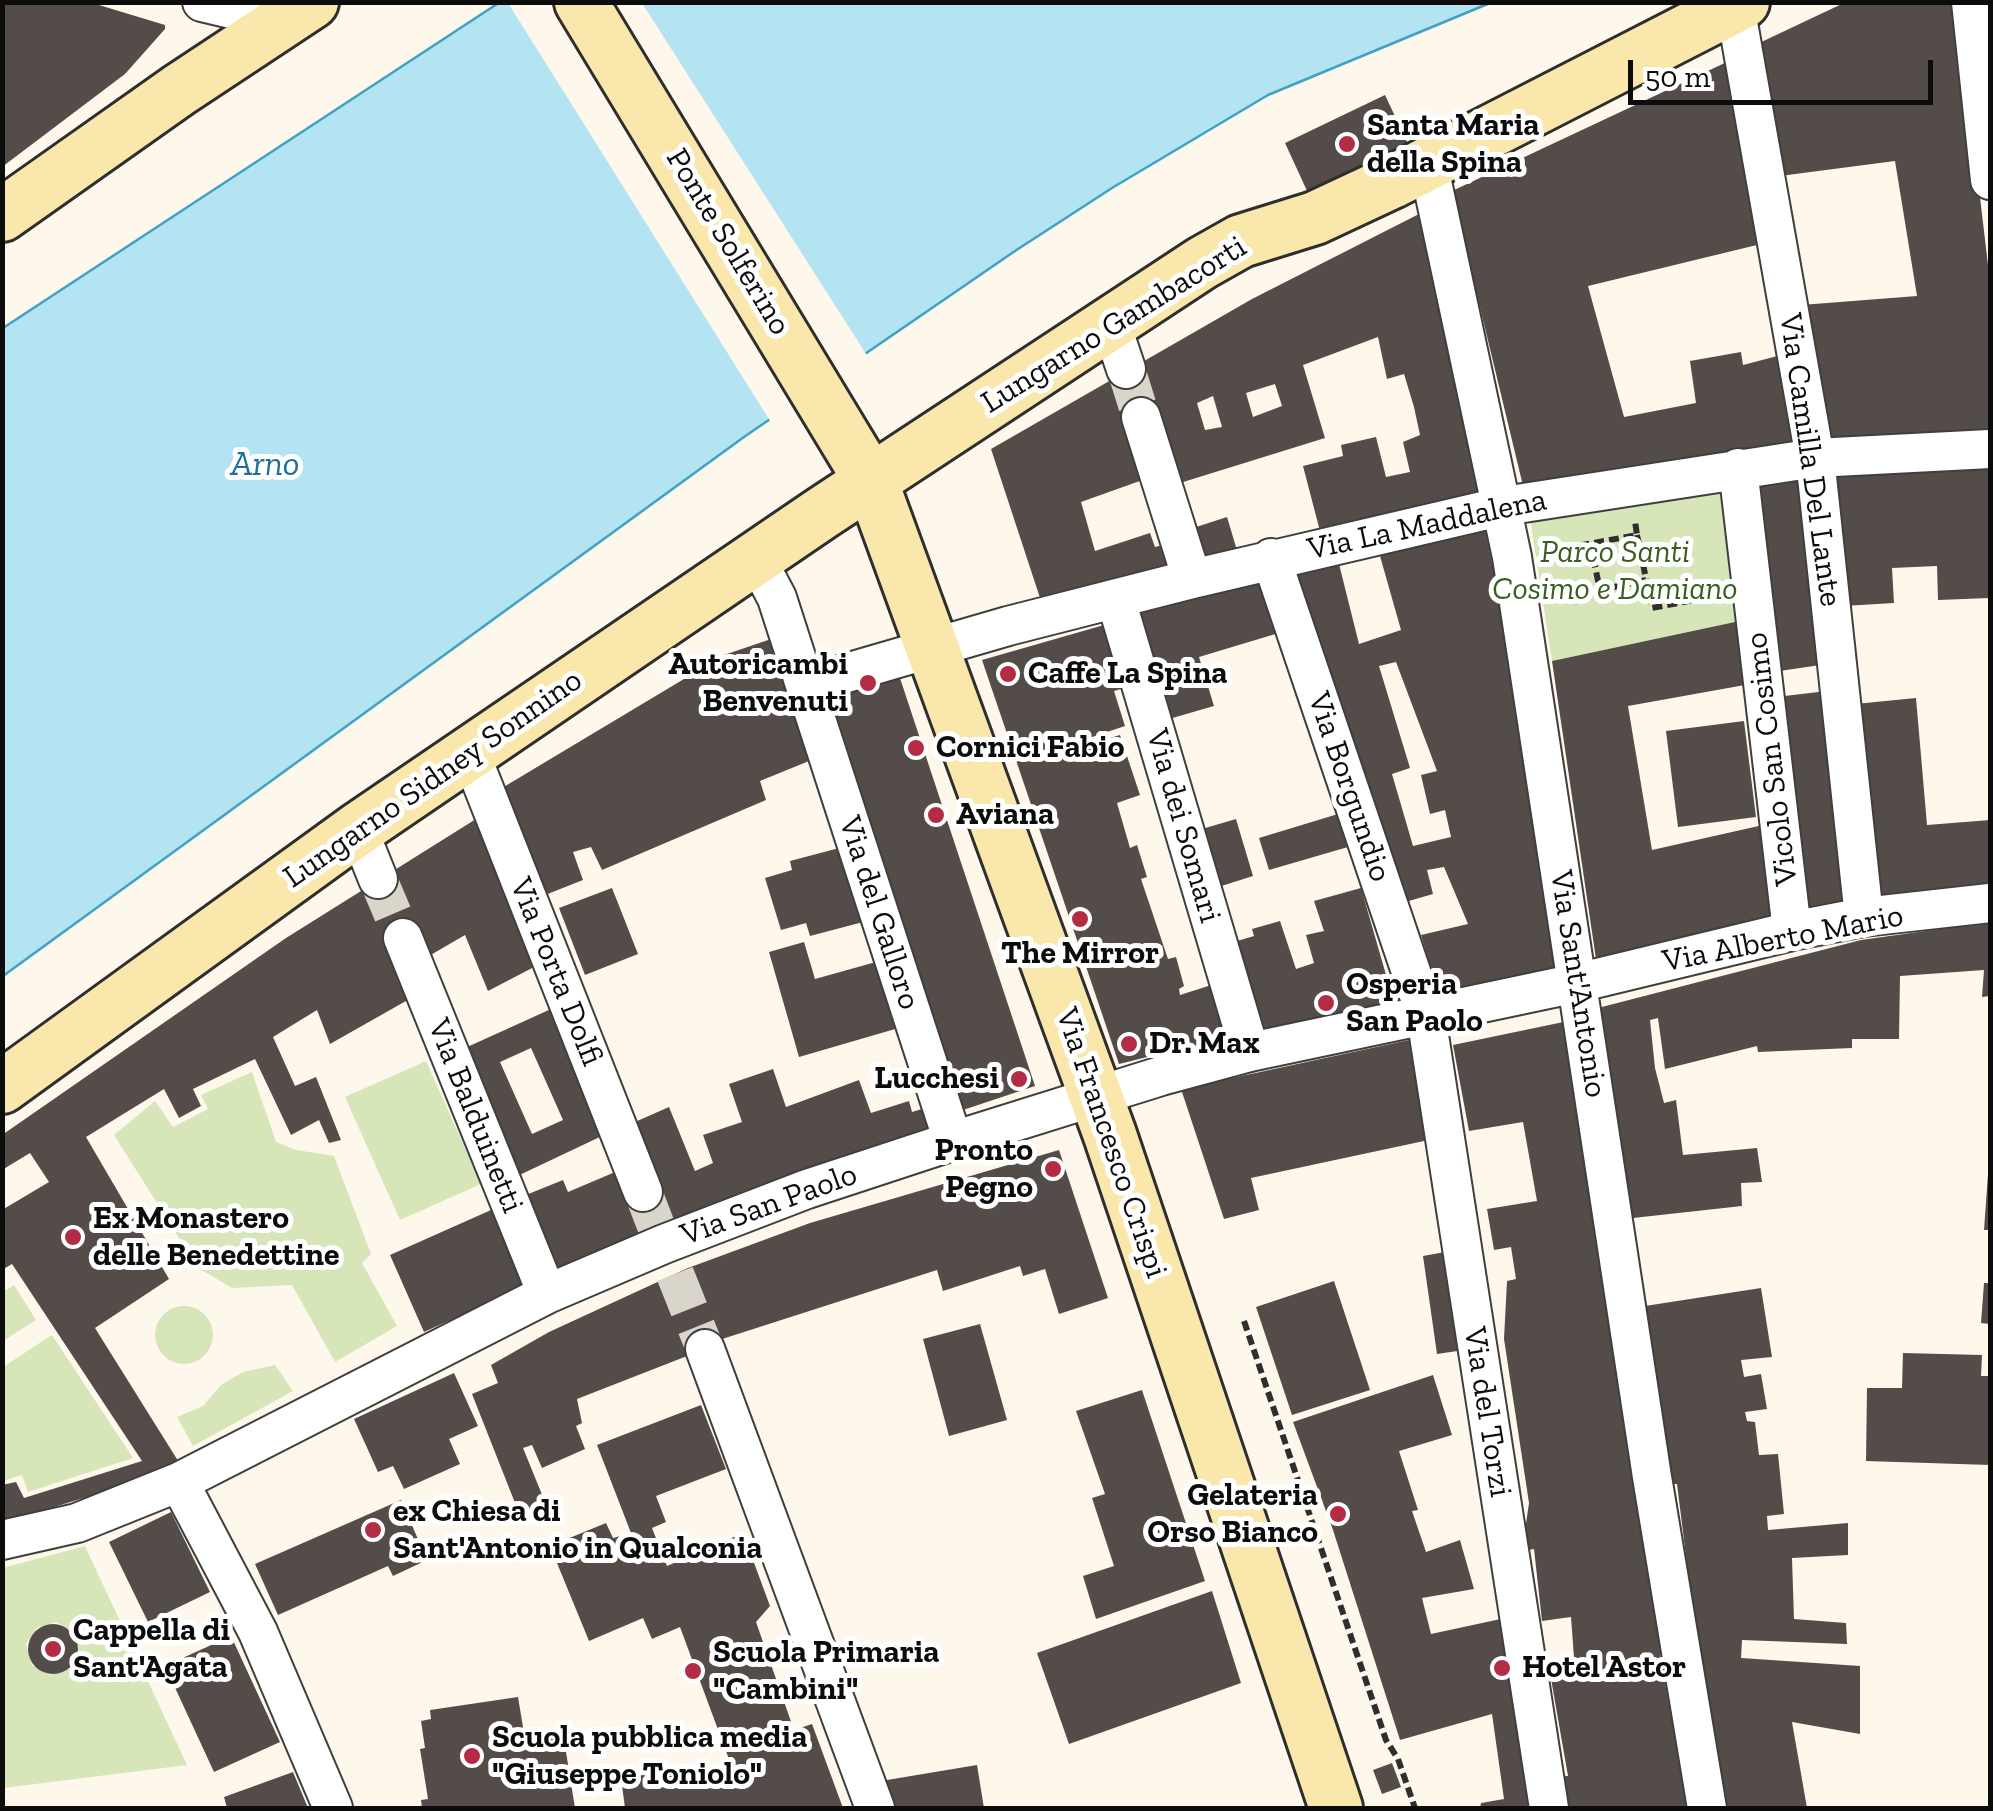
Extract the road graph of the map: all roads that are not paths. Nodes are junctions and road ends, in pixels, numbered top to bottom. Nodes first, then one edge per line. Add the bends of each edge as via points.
1 (202, 2) edge
2 (582, 2) edge
3 (1971, 2) edge
4 (1739, 4) edge
5 (297, 12) edge
6 (1428, 163) junction
7 (1990, 180) edge
8 (2, 216) edge
9 (1141, 417) tunnel mouth
10 (1990, 450) edge
11 (1814, 458) junction
12 (1738, 468) junction
13 (872, 483) junction
14 (1504, 506) junction
15 (756, 558) junction
16 (1271, 558) junction
17 (1192, 579) junction
18 (1116, 600) junction
19 (932, 649) junction
20 (805, 685) junction
21 (470, 753) junction
22 (358, 829) junction
23 (378, 879) tunnel mouth
24 (1990, 903) edge
25 (1864, 917) junction
26 (1792, 932) junction
27 (403, 938) tunnel mouth
28 (1578, 983) junction
29 (1426, 1016) junction
30 (1250, 1052) junction
31 (2, 1087) edge
32 (1095, 1096) junction
33 (953, 1141) junction
34 (643, 1192) tunnel mouth
35 (548, 1294) junction
36 (705, 1349) tunnel mouth
37 (179, 1482) junction
38 (2, 1540) edge
39 (334, 1808) edge
40 (875, 1808) edge
41 (1336, 1808) edge
42 (1549, 1808) edge
43 (1707, 1808) edge

1 - 5 street
2 - 13 street, Ponte Solferino
3 - 7 street
4 - 6 street, Lungarno Gambacorti
4 - 11 street, Via Camilla Del Lante
5 - 8 street
6 - 13 street, Lungarno Gambacorti via 1315,218 1241,242 1118,345
6 - 14 street, Via Sant'Antonio
9 - 17 street
10 - 11 street, Via La Maddalena
11 - 12 street, Via La Maddalena
11 - 25 street, Via Camilla Del Lante
12 - 14 street, Via La Maddalena
12 - 26 street, Vicolo San Cosimo
13 - 15 street, Lungarno Sidney Sonnino
13 - 19 street, Via Francesco Crispi
14 - 16 street, Via La Maddalena
14 - 28 street, Via Sant'Antonio
15 - 20 street, Via del Galloro via 777,598
15 - 21 street, Lungarno Sidney Sonnino
16 - 17 street, Via La Maddalena
16 - 29 street, Via Borgundio
17 - 18 street, Via La Maddalena
18 - 19 street, Via La Maddalena
18 - 30 street, Via dei Somari
19 - 20 street, Via La Maddalena
19 - 32 street, Via Francesco Crispi
20 - 33 street, Via del Galloro
21 - 22 street, Lungarno Sidney Sonnino
21 - 34 street, Via Porta Dolfi
22 - 23 street
22 - 31 street, Lungarno Sidney Sonnino
24 - 25 street, Via Alberto Mario
25 - 26 street, Via Alberto Mario
26 - 28 street, Via Alberto Mario
27 - 35 street, Via Balduinetti
28 - 29 street, Via San Paolo
28 - 43 street, Via Sant'Antonio
29 - 30 street, Via San Paolo
29 - 42 street, Via del Torzi
30 - 32 street, Via San Paolo
32 - 33 street, Via San Paolo
32 - 41 street, Via Francesco Crispi
33 - 35 street, Via San Paolo via 807,1189
35 - 37 street, Via San Paolo
36 - 40 street
37 - 38 street, Via San Paolo via 77,1524
37 - 39 street via 258,1632

